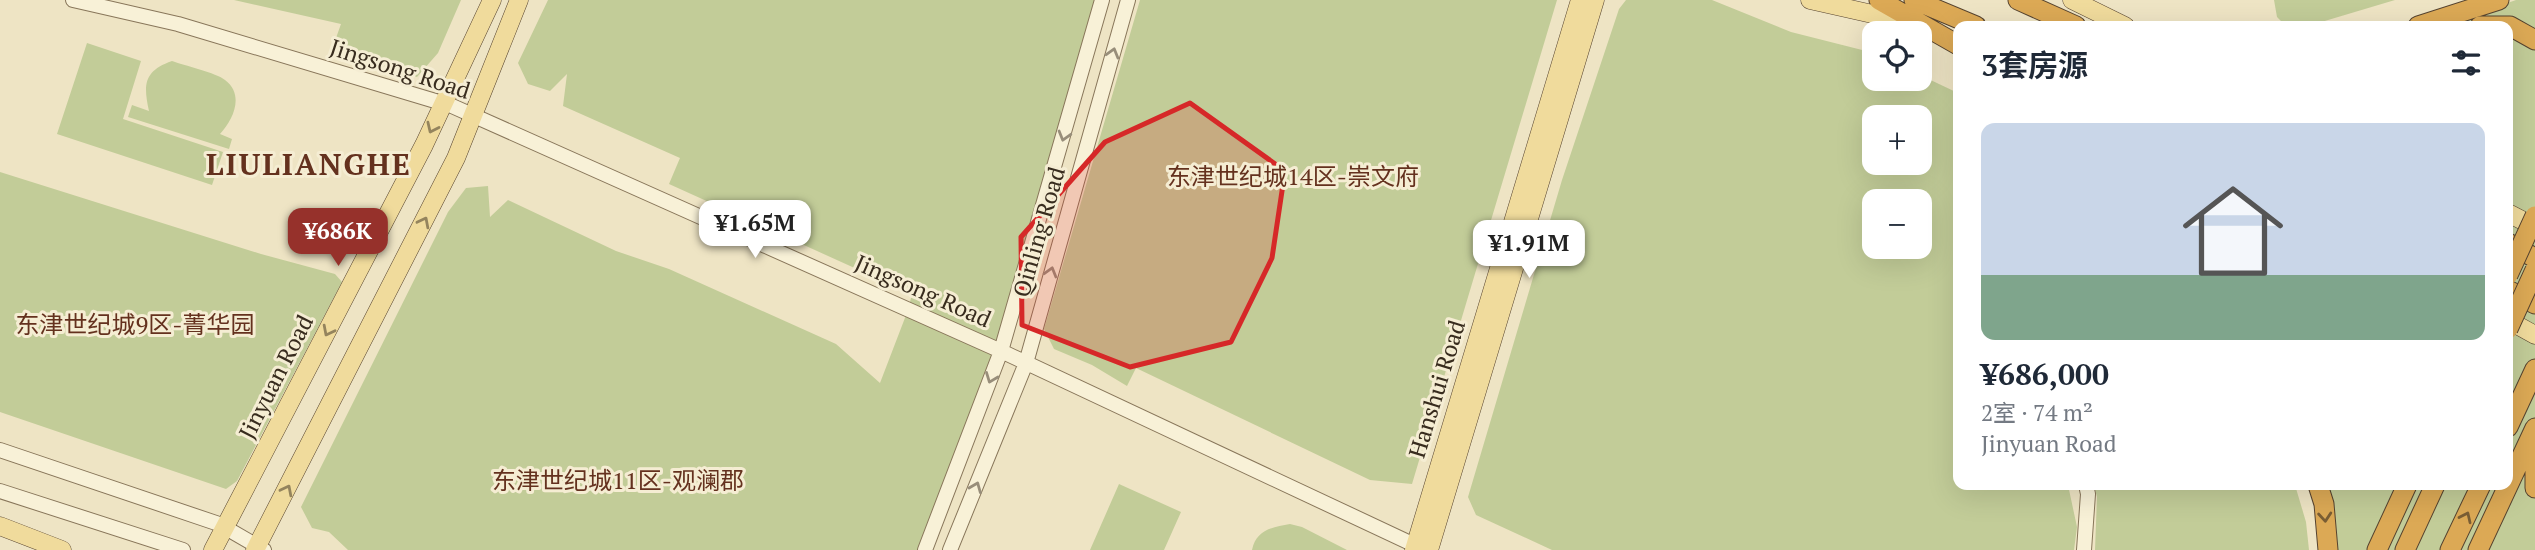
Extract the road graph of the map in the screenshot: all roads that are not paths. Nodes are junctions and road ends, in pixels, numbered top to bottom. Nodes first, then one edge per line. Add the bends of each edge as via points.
1 (73, 0) edge
2 (524, 0) edge
3 (1102, 0) edge
4 (1128, 0) edge
5 (1580, 0) edge
6 (1595, 0) edge
7 (1810, 0) edge
8 (1879, 0) edge
9 (1914, 0) edge
10 (2018, 0) edge
11 (2072, 0) edge
12 (2499, 0) edge
13 (491, 1) edge
14 (515, 8) edge
15 (1964, 21) edge
16 (2065, 21) edge
17 (2115, 21) edge
18 (2434, 21) edge
19 (2513, 28) edge
20 (2535, 40) edge
21 (1953, 42) edge
22 (1953, 43) edge
23 (443, 104) junction
24 (472, 116) junction
25 (2513, 216) edge
26 (2535, 216) edge
27 (2535, 227) edge
28 (2513, 246) edge
29 (2535, 258) edge
30 (2513, 264) edge
31 (2535, 270) edge
32 (2513, 293) edge
33 (2535, 304) edge
34 (2513, 318) edge
35 (2513, 323) edge
36 (2535, 335) edge
37 (1001, 351) junction
38 (1026, 363) junction
39 (2535, 369) edge
40 (2513, 416) edge
41 (2535, 428) edge
42 (0, 450) edge
43 (2535, 457) edge
44 (2513, 476) edge
45 (2535, 488) edge
46 (2087, 490) edge
47 (2320, 490) edge
48 (2405, 490) edge
49 (2433, 490) edge
50 (2479, 490) edge
51 (2507, 490) edge
52 (0, 491) edge
53 (0, 526) edge
54 (225, 528) junction
55 (259, 549) edge
56 (1421, 549) edge
57 (62, 550) edge
58 (183, 550) edge
59 (213, 550) edge
60 (925, 550) edge
61 (950, 550) edge
62 (2084, 550) edge
63 (2328, 550) edge
64 (2377, 550) edge
65 (2405, 550) edge
66 (2450, 550) edge
67 (2479, 550) edge

1 - 23 street, Jingsong Road via 177,24
2 - 14 street
3 -> 37 street, Qinling Road
38 -> 4 street, Qinling Road
5 - 56 main road, Hanshui Road
6 - 56 main road, Hanshui Road
7 - 22 main road via 1890,18
8 - 21 highway
9 - 15 highway
10 - 16 highway
11 - 17 main road
12 - 18 highway
13 - 23 main road, Jinyuan Road
14 - 24 main road
19 - 20 highway
23 - 24 street, Jingsong Road
23 -> 54 main road, Jinyuan Road
24 - 37 street, Jingsong Road
55 -> 24 main road via 453,165
25 - 27 main road
26 - 30 highway, bridge
28 - 29 highway
31 - 34 highway, bridge
32 - 33 highway
35 - 36 main road
37 - 38 street, Jingsong Road
37 -> 60 street, Qinling Road
38 - 56 street, Jingsong Road
61 -> 38 street, Qinling Road
39 - 40 highway
41 - 44 highway
42 - 54 street
43 - 45 highway
46 - 62 street
47 -> 63 highway
48 - 64 highway
49 - 65 highway
66 -> 50 highway
51 - 67 highway
52 - 58 street
53 - 57 main road
54 - 55 street
54 - 59 main road, Jinyuan Road

